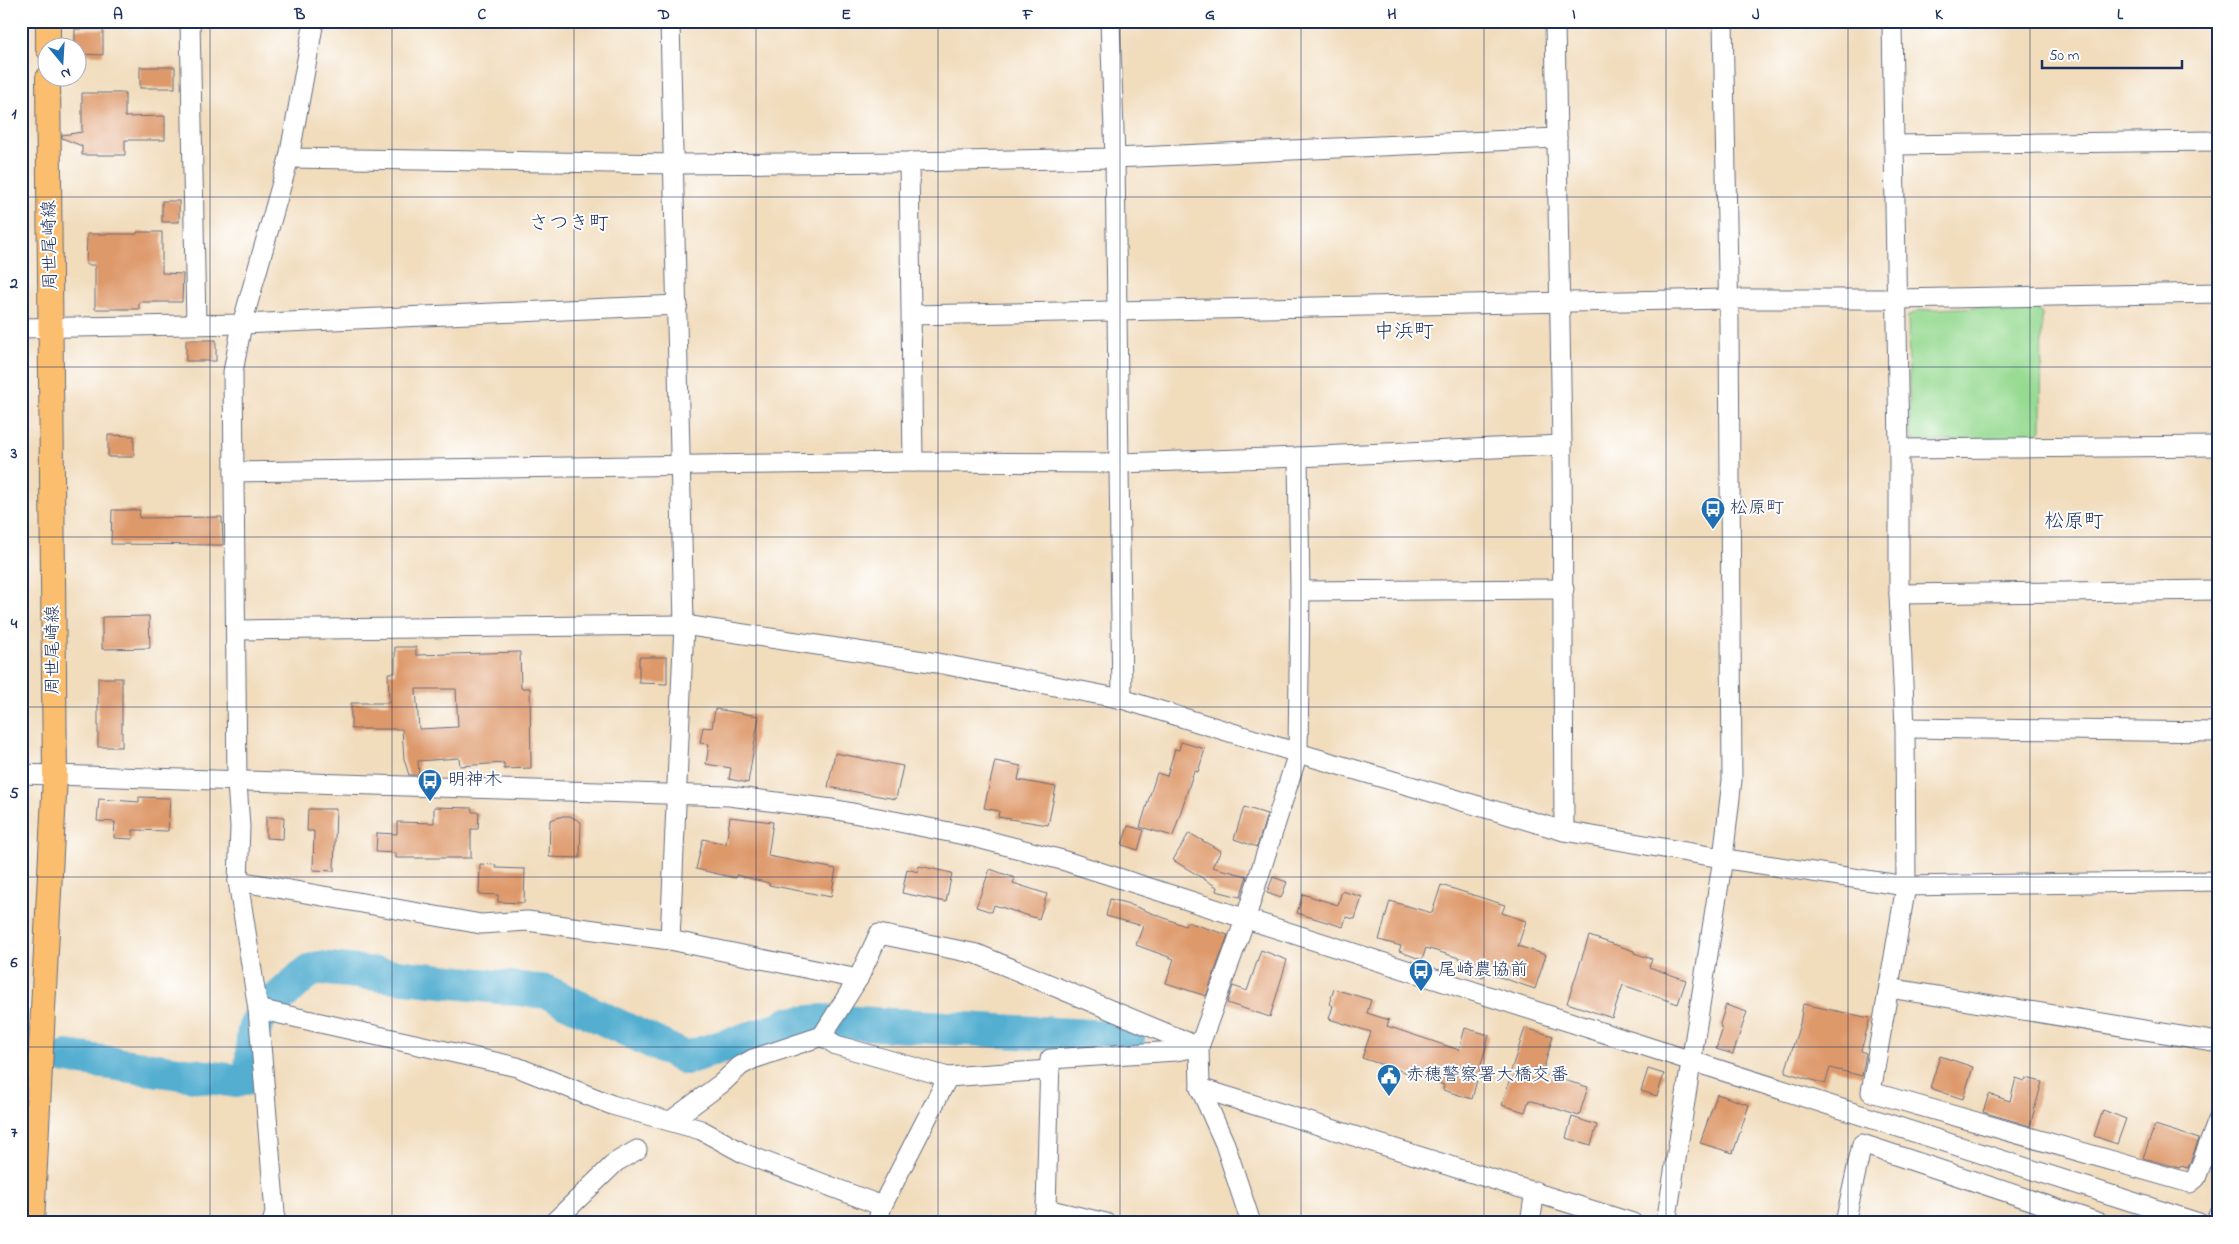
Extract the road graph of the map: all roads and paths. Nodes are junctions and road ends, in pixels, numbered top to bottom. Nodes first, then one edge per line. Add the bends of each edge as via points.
1 (48, 21) edge
2 (190, 21) edge
3 (314, 21) edge
4 (670, 21) edge
5 (1110, 21) edge
6 (1555, 21) edge
7 (1723, 21) edge
8 (1892, 21) edge
9 (48, 38) edge
10 (48, 88) edge
11 (1557, 138) junction
12 (2218, 141) edge
13 (1894, 145) junction
14 (288, 158) junction
15 (1115, 158) junction
16 (910, 162) junction
17 (674, 164) junction
18 (2218, 293) edge
19 (1728, 299) junction
20 (1896, 299) junction
21 (1558, 302) junction
22 (678, 305) junction
23 (1116, 309) junction
24 (912, 315) junction
25 (196, 324) junction
26 (242, 324) junction
27 (21, 328) edge
28 (52, 328) junction
29 (1562, 445) junction
30 (2218, 446) edge
31 (1899, 449) junction
32 (1298, 457) junction
33 (913, 462) junction
34 (1119, 463) junction
35 (682, 467) junction
36 (234, 472) junction
37 (1564, 589) junction
38 (2218, 590) edge
39 (1300, 591) junction
40 (1899, 594) junction
41 (684, 625) junction
42 (236, 630) junction
43 (1122, 699) junction
44 (1905, 728) junction
45 (2218, 732) edge
46 (1298, 753) junction
47 (21, 774) edge
48 (55, 776) junction
49 (237, 782) junction
50 (676, 794) junction
51 (1564, 831) junction
52 (1723, 858) junction
53 (238, 881) junction
54 (2218, 881) edge
55 (1906, 886) junction
56 (1246, 920) junction
57 (670, 940) junction
58 (858, 979) junction
59 (1889, 988) junction
60 (258, 1009) junction
61 (822, 1036) junction
62 (2218, 1042) edge
63 (1199, 1047) junction
64 (1693, 1060) junction
65 (1050, 1070) junction
66 (948, 1076) junction
67 (1200, 1088) junction
68 (672, 1120) junction
69 (2218, 1120) edge
70 (637, 1150) dead end
71 (1535, 1191) junction
72 (880, 1214) edge
73 (1043, 1216) edge
74 (2218, 1216) edge
75 (277, 1219) edge
76 (32, 1223) edge
77 (553, 1223) edge
78 (1106, 1223) edge
79 (1251, 1223) edge
80 (1530, 1223) edge
81 (1633, 1223) edge
82 (1666, 1223) edge
83 (1845, 1223) edge
84 (2100, 1223) edge
85 (2199, 1223) edge
86 (2214, 1223) edge

1 - 9 main road
2 - 25 street
3 - 14 street
4 - 17 street
5 - 15 street
6 - 11 street
7 - 19 street
8 - 13 street
10 - 28 main road, 周世尾崎線
11 - 15 street
11 - 21 street
12 - 13 street
13 - 20 street
14 - 17 street
14 - 26 street
15 - 16 street
15 - 23 street
16 - 17 street
16 - 24 street
17 - 22 street
18 - 20 street
19 - 20 street
19 - 21 street
19 - 52 street via 1733,757
20 - 31 street
21 - 23 street
21 - 29 street
22 - 26 street
22 - 35 street
23 - 24 street
23 - 34 street
24 - 33 street
25 - 26 street
25 - 28 street
26 - 36 street via 233,372
27 - 28 street
28 - 48 main road, 周世尾崎線
29 - 32 street
29 - 37 street
30 - 31 street
31 - 40 street
32 - 34 street
32 - 39 street
33 - 34 street
33 - 35 street
34 - 43 street
35 - 36 street
35 - 41 street
36 - 42 street
37 - 39 street
37 - 51 street
38 - 40 street
39 - 46 street
40 - 44 street
41 - 42 street
41 - 43 street via 937,662
41 - 50 street
42 - 49 street
43 - 46 street
44 - 45 street
44 - 55 street
46 - 51 street
46 - 56 street
47 - 48 street
48 - 49 street
48 - 76 main road, 周世尾崎線
49 - 50 street
49 - 53 street via 240,827
50 - 56 street via 729,796 832,809 974,837 1062,860
50 - 57 street
51 - 52 street
52 - 55 street
52 - 64 street
53 - 57 street via 481,924 527,921
53 - 60 street
54 - 55 street
55 - 59 street
56 - 63 street
56 - 64 street
57 - 58 street
58 - 61 street
58 - 63 street via 879,934 977,954
59 - 62 street
59 - 69 street via 1871,1092 2190,1183 2196,1178
60 - 68 street via 517,1067 612,1104
60 - 75 street
61 - 66 street via 836,1045
61 - 68 street via 746,1063
63 - 65 street via 1176,1052 1050,1059
63 - 67 street
64 - 82 street
64 - 85 street
65 - 66 street
65 - 73 street
66 - 72 street
67 - 71 street
67 - 79 street via 1225,1144
68 - 72 street via 701,1130 745,1154
70 - 77 street via 616,1162
71 - 80 street
71 - 81 street
73 - 78 street
74 - 86 street
83 - 84 street via 1862,1144

